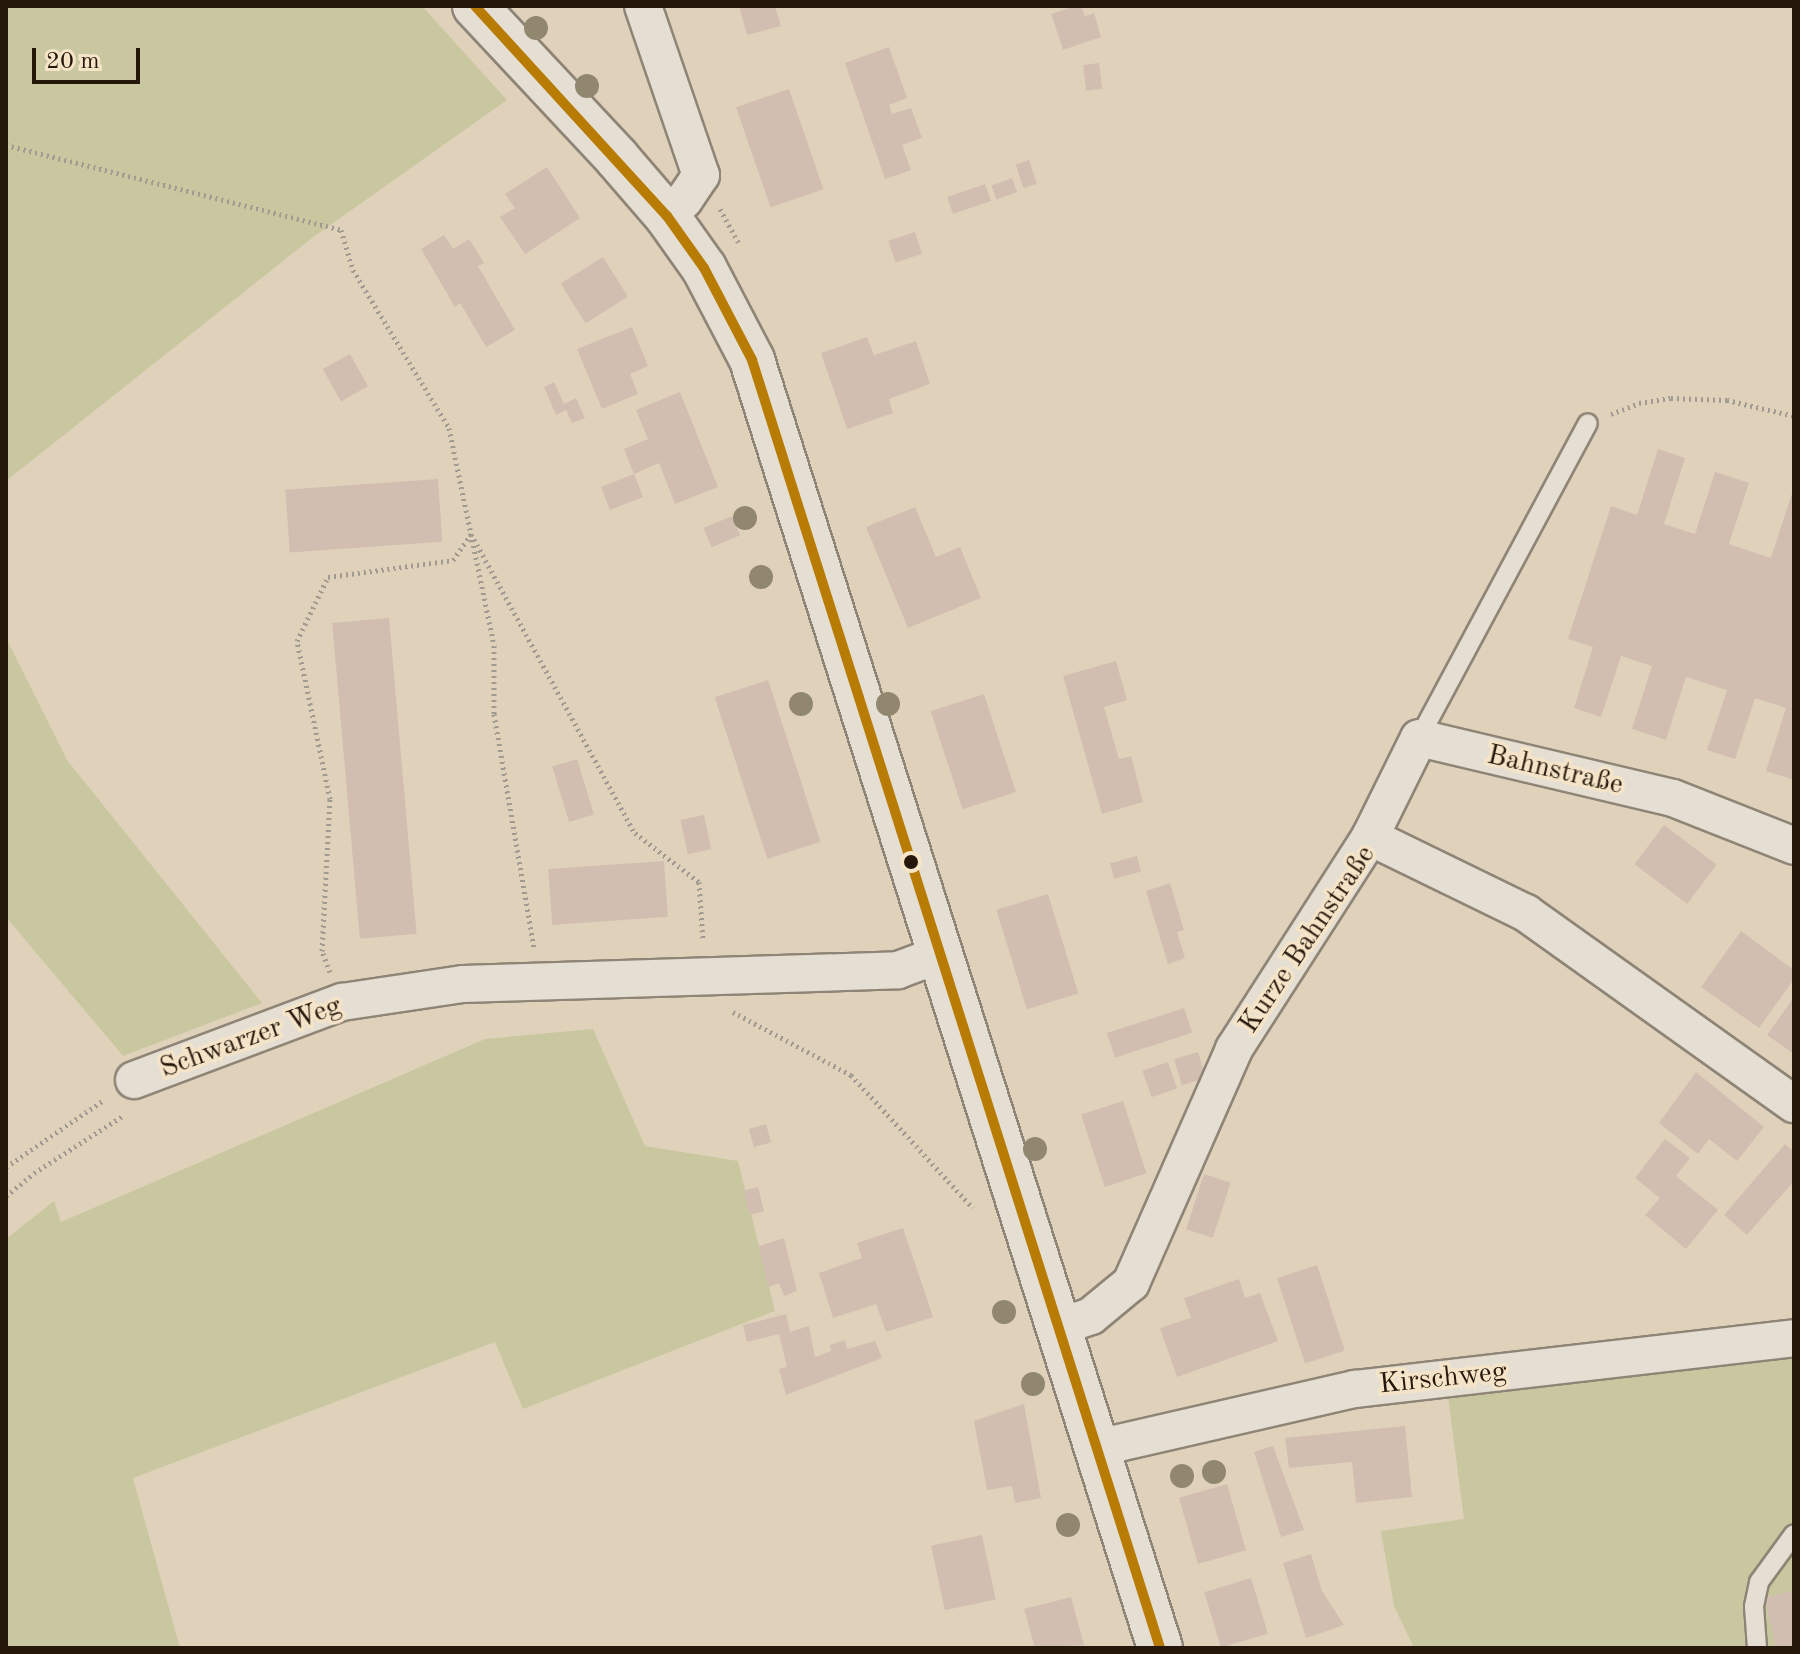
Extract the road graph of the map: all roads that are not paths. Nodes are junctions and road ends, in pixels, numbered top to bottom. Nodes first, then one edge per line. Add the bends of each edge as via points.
1 (475, 6) edge
2 (643, 6) edge
3 (667, 216) junction
4 (1588, 423) road end
5 (1419, 738) junction
6 (1370, 837) junction
7 (1794, 846) edge
8 (941, 954) junction
9 (133, 1095) road end
10 (1794, 1104) edge
11 (1059, 1327) junction
12 (1794, 1338) edge
13 (1097, 1448) junction
14 (1794, 1534) edge
15 (1160, 1648) edge
16 (1757, 1648) edge

1 - 3 street
2 - 3 street via 701,175
3 - 8 street via 704,268 752,360
4 - 5 lane
5 - 6 street
5 - 7 street, Bahnstraße via 1673,798
6 - 10 street, Kurze Bahnstraße via 1526,913
6 - 11 street, Kurze Bahnstraße via 1234,1049 1131,1283 1091,1316
8 - 9 street, Schwarzer Weg via 898,970 463,984 342,1002
8 - 11 street
11 - 13 street
12 - 13 street, Kirschweg via 1355,1389
13 - 15 street
14 - 16 lane via 1759,1582 1754,1606

